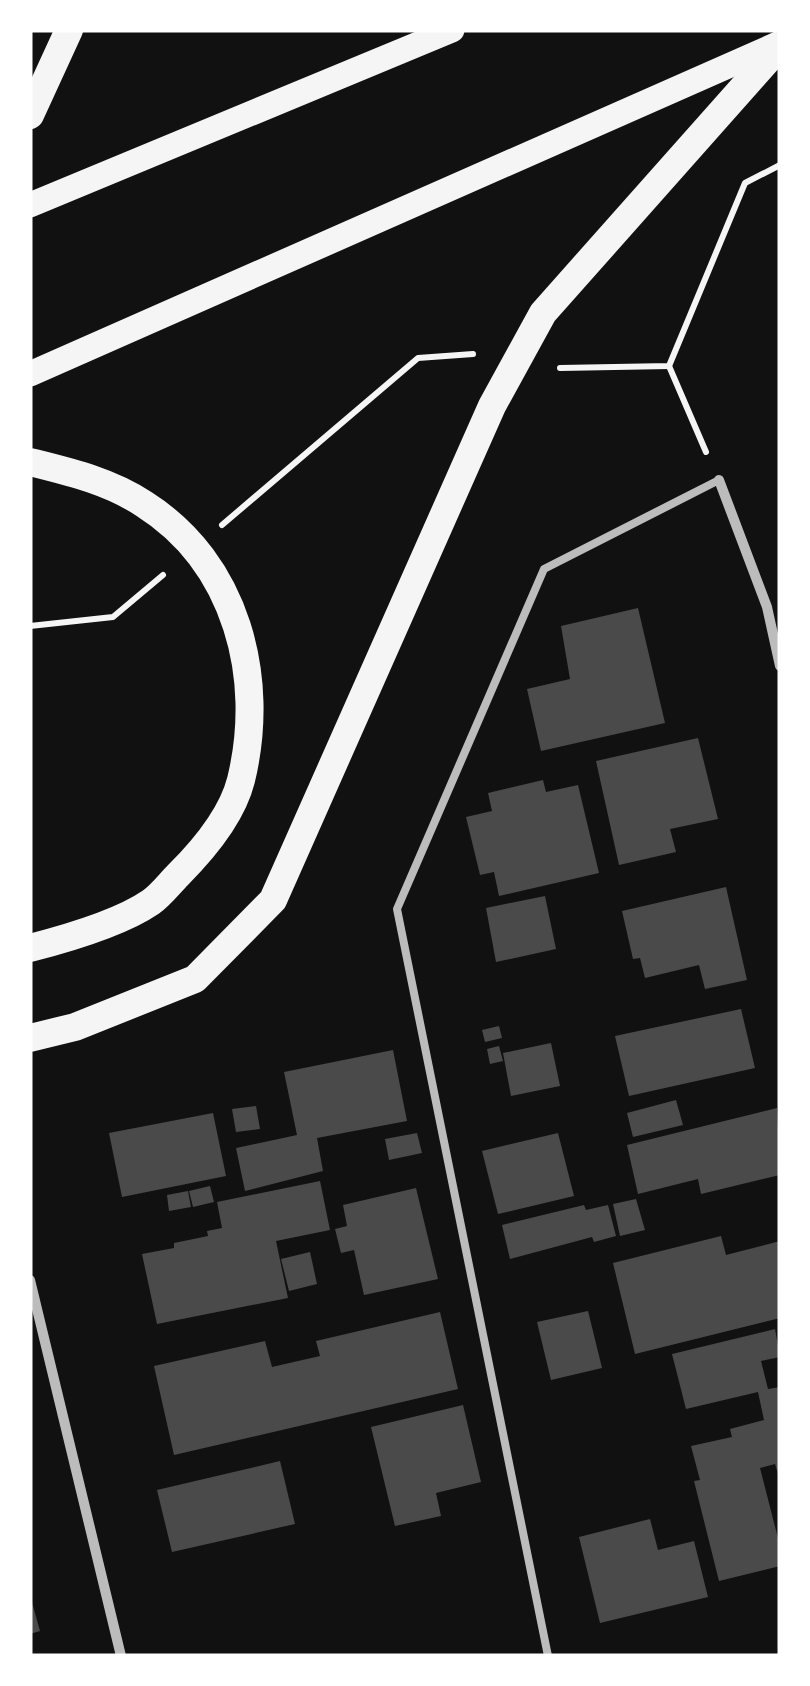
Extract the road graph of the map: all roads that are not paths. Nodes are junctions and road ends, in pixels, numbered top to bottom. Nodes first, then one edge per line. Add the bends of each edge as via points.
1 (69, 30) edge
2 (452, 30) edge
3 (780, 44) edge
4 (30, 115) edge
5 (30, 204) edge
6 (30, 374) edge
7 (30, 462) edge
8 (718, 480) joint
9 (780, 666) edge
10 (30, 948) edge
11 (30, 1038) edge
12 (30, 1280) edge
13 (121, 1656) edge
14 (548, 1656) edge

1 - 4 highway
2 - 5 main road
3 - 6 main road
3 - 11 highway via 543,313 492,406 273,900 195,979
7 - 10 highway via 90,477 145,504 195,549 221,586 249,660 250,718 240,784 208,845 151,902
8 - 9 street via 767,607
8 - 14 lane via 544,569 398,909
12 - 13 street

